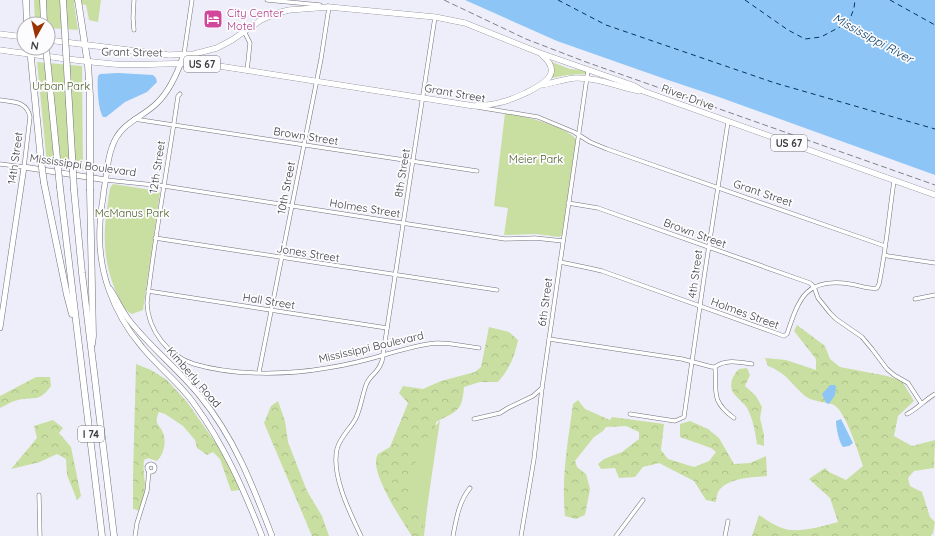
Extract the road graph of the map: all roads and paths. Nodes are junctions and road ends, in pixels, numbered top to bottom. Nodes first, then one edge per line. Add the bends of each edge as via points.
1 (26, 0) edge
2 (43, 0) edge
3 (63, 0) edge
4 (78, 0) edge
5 (134, 0) edge
6 (192, 0) edge
7 (267, 0) edge
8 (329, 6) junction
9 (27, 16) edge
10 (44, 16) edge
11 (435, 17) junction
12 (134, 30) dead end
13 (244, 31) junction
14 (0, 34) edge
15 (16, 36) edge
16 (56, 41) edge
17 (85, 45) junction
18 (0, 50) edge
19 (16, 51) edge
20 (540, 53) junction
21 (184, 54) junction
22 (56, 55) edge
23 (31, 56) edge
24 (47, 56) edge
25 (87, 60) junction
26 (181, 63) junction
27 (588, 70) junction
28 (247, 71) junction
29 (587, 78) junction
30 (316, 81) junction
31 (540, 86) junction
32 (643, 91) junction
33 (180, 94) dead end
34 (422, 98) junction
35 (0, 100) edge
36 (459, 103) junction
37 (133, 119) junction
38 (728, 122) junction
39 (174, 125) junction
40 (579, 136) junction
41 (304, 145) junction
42 (413, 162) junction
43 (0, 164) edge
44 (24, 167) junction
45 (477, 171) dead end
46 (106, 180) junction
47 (894, 181) junction
48 (164, 186) junction
49 (718, 188) junction
50 (935, 195) edge
51 (568, 204) junction
52 (292, 206) junction
53 (403, 223) junction
54 (155, 238) junction
55 (563, 241) junction
56 (885, 246) junction
57 (708, 248) junction
58 (885, 255) junction
59 (282, 258) junction
60 (560, 262) junction
61 (935, 263) edge
62 (395, 275) junction
63 (107, 284) junction
64 (814, 287) junction
65 (497, 290) dead end
66 (148, 291) junction
67 (935, 295) edge
68 (915, 299) dead end
69 (700, 306) junction
70 (271, 310) junction
71 (0, 328) edge
72 (388, 328) junction
73 (78, 333) junction
74 (548, 339) junction
75 (479, 348) dead end
76 (91, 354) junction
77 (383, 355) junction
78 (692, 361) junction
79 (752, 364) dead end
80 (715, 367) junction
81 (259, 372) junction
82 (542, 388) junction
83 (935, 394) edge
84 (921, 403) junction
85 (630, 414) dead end
86 (907, 414) dead end
87 (734, 418) dead end
88 (474, 419) dead end
89 (149, 471) dead end
90 (470, 488) dead end
91 (38, 495) dead end
92 (643, 500) dead end
93 (728, 521) dead end
94 (40, 536) edge
95 (102, 536) edge
96 (114, 536) edge
97 (135, 536) edge
98 (262, 536) edge
99 (272, 536) edge
100 (361, 536) edge
101 (453, 536) edge
102 (521, 536) edge
103 (616, 536) edge
104 (725, 536) edge

1 - 9 highway
2 - 10 highway
3 - 76 highway, I 74, bridge via 74,190
4 - 17 highway
5 - 12 street
6 - 21 street
7 - 8 street
8 - 11 main road, US 67
8 - 13 main road, US 67 via 277,13
8 - 30 street, 10th Street
11 - 20 main road, River Drive / US 67 via 471,26
11 - 34 street, 8th Street
13 - 21 main road, US 67 via 217,48
13 - 28 street via 251,48
14 - 15 main road
16 - 17 main road, Grant Street / US 67
17 - 21 main road, Grant Street / US 67 via 169,55
17 - 25 highway
18 - 19 main road, Grant Street / US 67
20 - 27 main road, River Drive / US 67
20 - 31 main road via 550,64 552,71 548,80
21 - 26 main road
22 - 25 main road, Grant Street / US 67
23 - 73 highway, bridge via 44,183 67,296
24 - 73 highway, I 74, bridge
25 - 26 main road, Grant Street / US 67 via 113,64
25 - 76 highway, bridge via 90,96 93,336
26 - 28 main road, Grant Street / US 67 via 206,64
26 - 37 main road, Kimberly Road via 162,98
27 - 29 street, 6th Street
27 - 32 main road, River Drive / US 67
28 - 30 main road, Grant Street / US 67
29 - 31 main road, US 67 via 563,80
29 - 32 main road, US 67
29 - 40 street, 6th Street
30 - 34 main road, Grant Street / US 67
30 - 41 street, 10th Street
31 - 36 main road, US 67 via 500,103 474,106
32 - 38 main road, River Drive / US 67
33 - 39 street, 12th Street
34 - 36 main road, Grant Street / US 67
34 - 42 street, 8th Street
35 - 44 street, 14th Street via 18,102 27,110 30,120
36 - 40 street, Grant Street via 538,117
37 - 39 street, Brown Street
37 - 46 main road, Kimberly Road via 112,144
38 - 47 main road, River Drive / US 67
38 - 49 street, 4th Street
39 - 41 street, Brown Street
39 - 48 street, 12th Street
40 - 49 street, Grant Street via 607,149
40 - 51 street, 6th Street
41 - 42 street, Brown Street
41 - 52 street, 10th Street
42 - 45 street, Brown Street
42 - 53 street, 8th Street
43 - 44 street, Mississippi Boulevard
44 - 46 main road, Mississippi Boulevard
44 - 71 main road, 14th Street
46 - 48 street, Mississippi Boulevard
46 - 63 main road, Kimberly Road via 100,226 102,261
47 - 50 main road, River Drive / US 67
47 - 56 street
48 - 52 street, Holmes Street
48 - 54 street, 12th Street
49 - 56 street, Grant Street
49 - 57 street, 4th Street
51 - 55 street, 6th Street
51 - 57 street, Brown Street via 598,208
52 - 53 street, Holmes Street
52 - 59 street, 10th Street
53 - 55 street, Holmes Street via 505,239 535,238
53 - 62 street, 8th Street
54 - 59 street, Jones Street
54 - 66 street, 12th Street
55 - 60 street, 6th Street
56 - 58 street
57 - 64 street, Brown Street via 810,283
57 - 69 street, 4th Street
58 - 61 street
58 - 64 street via 877,288 839,282
59 - 62 street, Jones Street
59 - 70 street, 10th Street
60 - 69 street, Holmes Street via 590,268
60 - 74 street, 6th Street
62 - 65 street, Jones Street
62 - 72 street, 8th Street
63 - 98 main road, Kimberly Road via 114,306 128,330 186,393 213,432 231,462
63 - 99 main road, Kimberly Road via 128,318 200,396 220,423 245,469
64 - 69 street, Holmes Street via 797,305 787,334 782,336
64 - 84 street via 818,298 830,313 862,337 887,369 908,383
66 - 70 street, Hall Street
66 - 81 street, Mississippi Boulevard via 147,312 153,329 170,350 193,363 235,371
67 - 68 street
69 - 78 street, 4th Street
70 - 72 street, Hall Street
70 - 81 street, 10th Street
72 - 77 street, 8th Street
73 - 95 highway, I 74
74 - 78 street
74 - 82 street, 6th Street
75 - 77 street, Mississippi Boulevard via 436,343
76 - 96 highway, I 74
77 - 81 street, Mississippi Boulevard via 356,363 308,371
77 - 100 street, 8th Street via 378,371 369,378 356,417 337,450 337,473
78 - 80 street
78 - 85 street, 4th Street via 684,417 673,421
79 - 80 street via 733,361 722,362
80 - 87 street via 718,402 724,411
82 - 88 street via 533,396 500,413
82 - 102 street, 6th Street via 534,459
83 - 84 street
84 - 86 street
89 - 97 street via 147,491
90 - 101 street via 465,494
91 - 94 street
92 - 103 street
93 - 104 street

